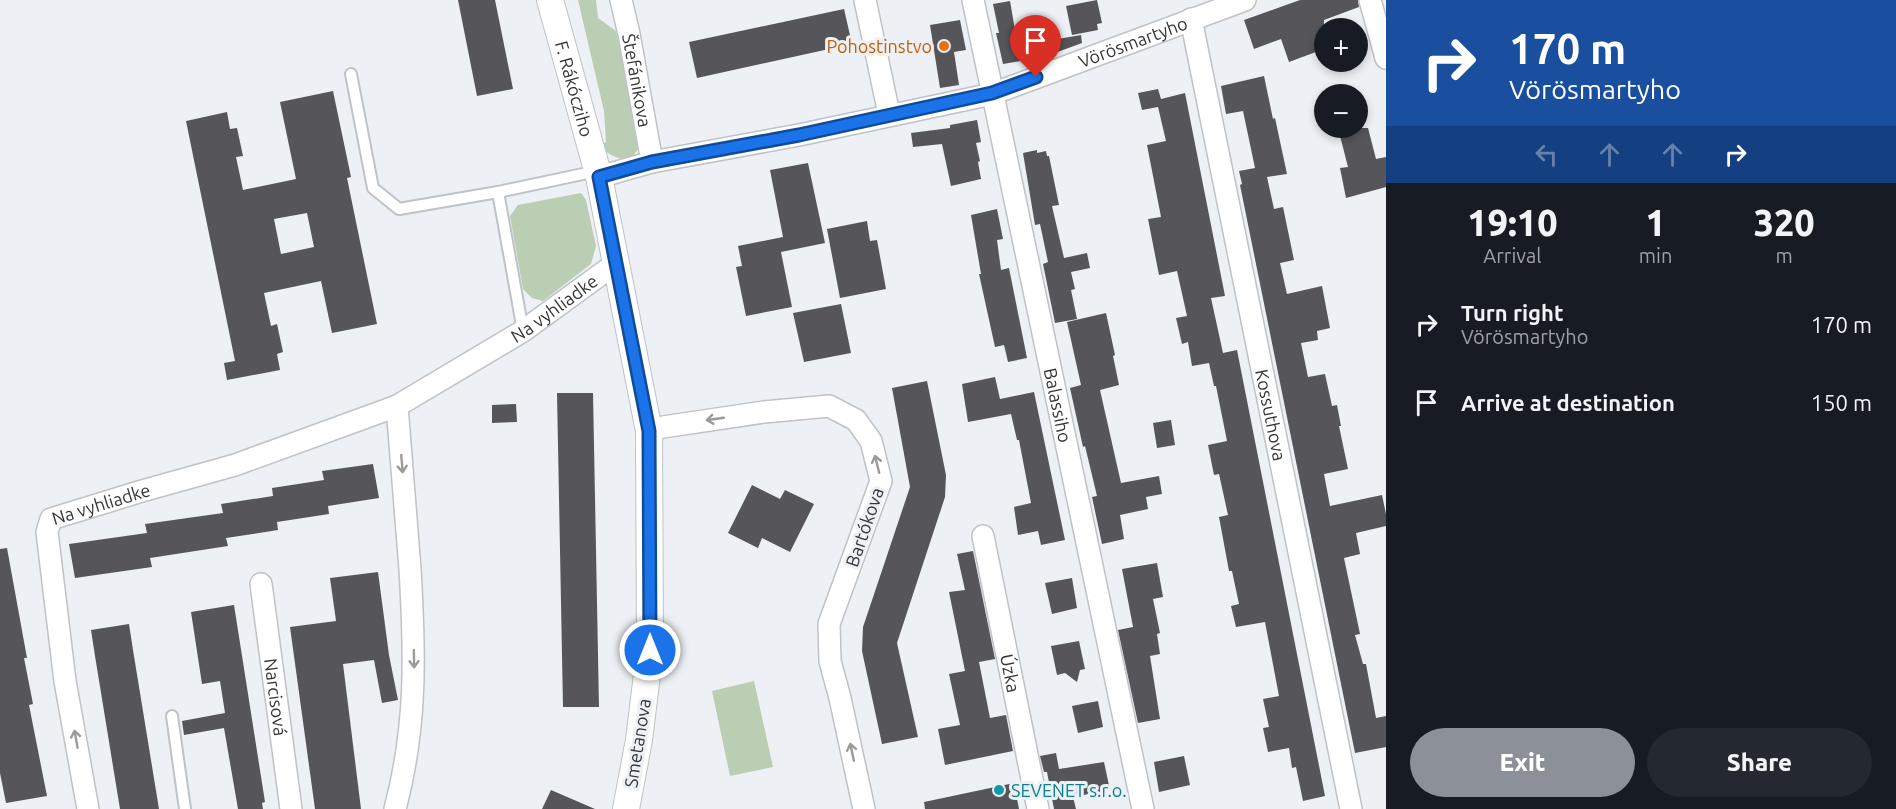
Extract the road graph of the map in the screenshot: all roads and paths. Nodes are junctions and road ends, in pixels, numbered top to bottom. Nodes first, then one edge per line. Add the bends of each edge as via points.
1 (550, 0) edge
2 (621, 0) edge
3 (865, 0) edge
4 (973, 0) edge
5 (1245, 0) edge
6 (1370, 0) edge
7 (1201, 11) edge
8 (1386, 58) edge
9 (351, 74) dead end
10 (992, 93) junction
11 (889, 114) junction
12 (652, 162) junction
13 (598, 174) junction
14 (498, 192) junction
15 (615, 264) junction
16 (523, 331) junction
17 (397, 406) junction
18 (649, 431) junction
19 (983, 536) dead end
20 (261, 584) dead end
21 (172, 716) dead end
22 (88, 809) edge
23 (185, 809) edge
24 (291, 809) edge
25 (395, 809) edge
26 (626, 809) edge
27 (864, 809) edge
28 (1038, 809) edge
29 (1143, 809) edge
30 (1351, 809) edge

1 - 13 street, F. Rákócziho
2 - 12 street, Štefánikova
3 - 11 street
4 - 10 street, Balassiho
5 - 7 street, Vörösmartyho
6 - 8 street
7 - 10 street, Vörösmartyho
7 - 30 street, Kossuthova
9 - 14 lane via 374,188 399,209
10 - 11 street, Vörösmartyho
10 - 29 street, Balassiho
11 - 12 street, Vörösmartyho
12 - 13 street, Vörösmartyho
13 - 14 lane
13 - 15 street, Smetanova
14 - 16 lane
15 - 16 street, Na vyhliadke
15 - 18 street, Smetanova
16 - 17 street, Na vyhliadke
22 -> 17 street, Na vyhliadke via 65,681 47,532 51,519 235,465
17 -> 25 street via 414,681 408,753
18 - 26 street, Smetanova via 650,650
27 -> 18 street, Bartókova via 830,661 829,624 881,481 871,441 856,420 829,406
19 - 28 street, Úzka
20 - 24 street, Narcisová
21 - 23 lane

